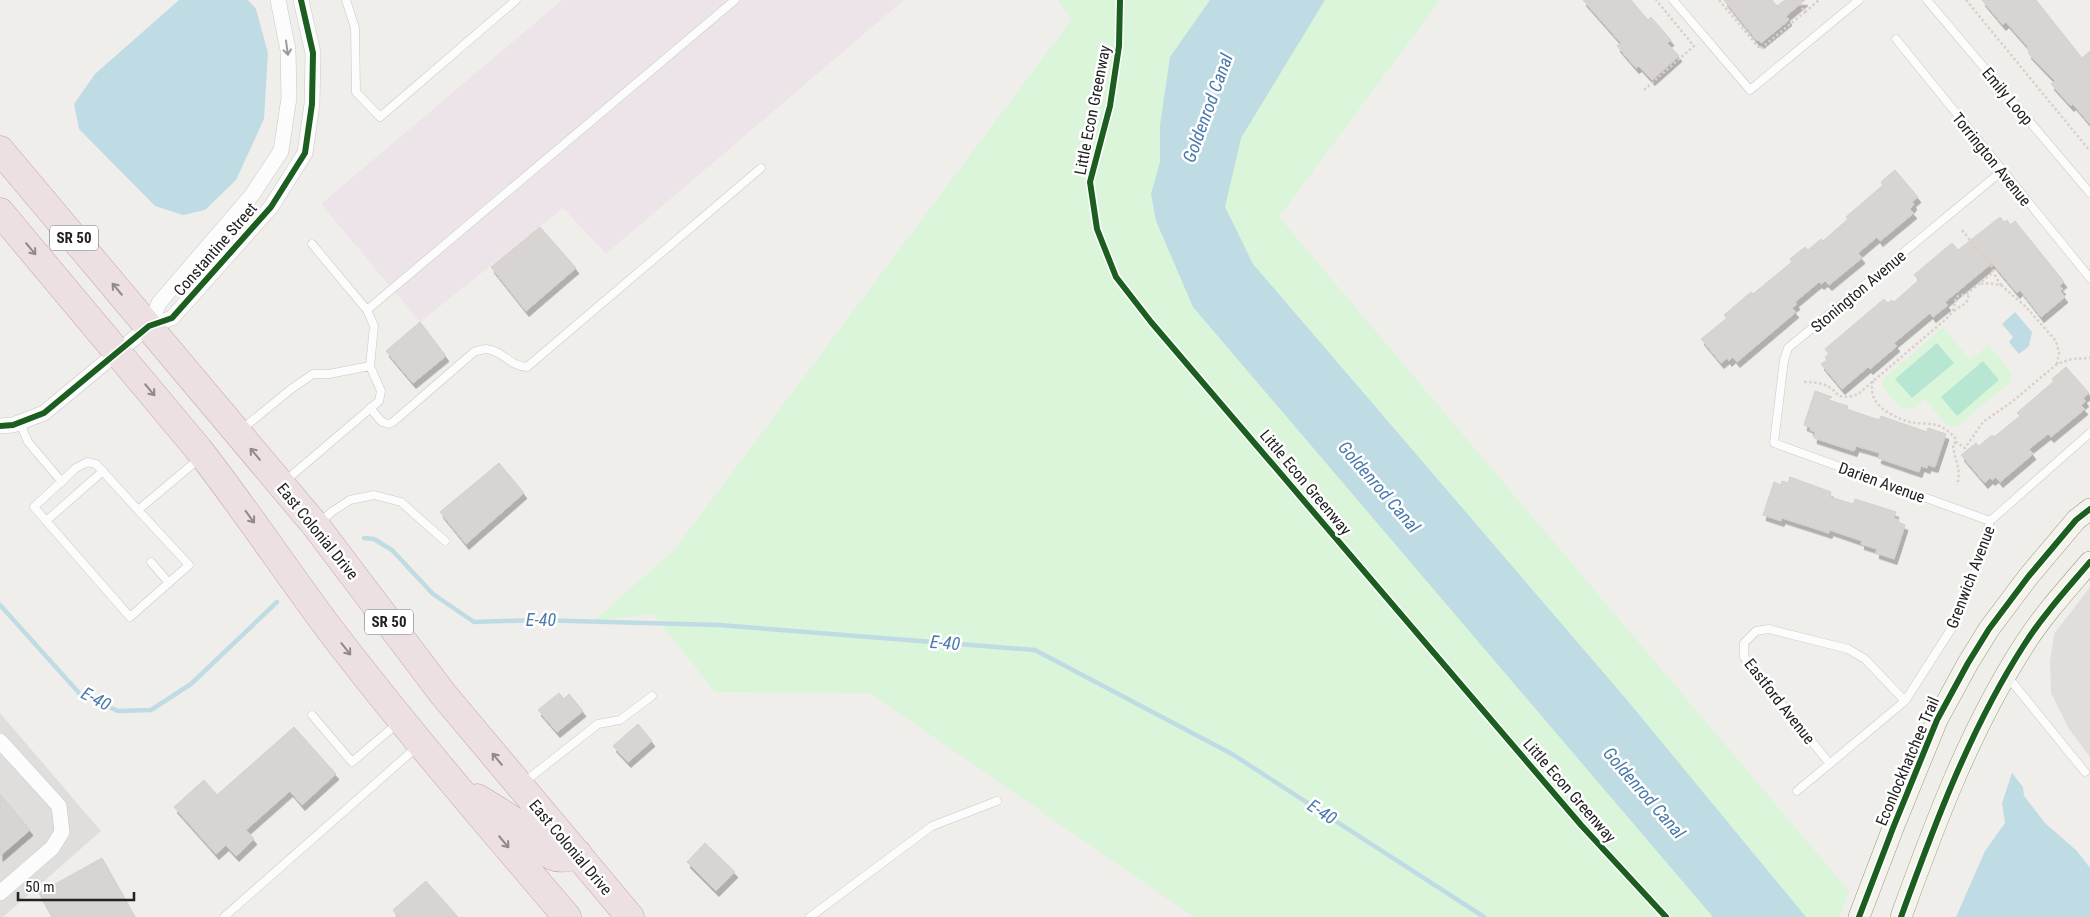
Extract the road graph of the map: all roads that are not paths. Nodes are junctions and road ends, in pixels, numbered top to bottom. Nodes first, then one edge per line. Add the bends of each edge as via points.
1 (278, 0) edge
2 (301, 0) edge
3 (346, 0) edge
4 (516, 0) edge
5 (735, 0) edge
6 (1673, 0) edge
7 (1860, 0) edge
8 (1927, 0) edge
9 (1896, 39) dead end
10 (0, 150) edge
11 (761, 168) dead end
12 (2002, 171) junction
13 (2090, 193) edge
14 (0, 212) edge
15 (312, 244) dead end
16 (2090, 278) edge
17 (367, 310) junction
18 (149, 326) junction
19 (119, 352) junction
20 (370, 366) junction
21 (370, 408) junction
22 (20, 423) junction
23 (0, 426) edge
24 (238, 433) junction
25 (2090, 433) edge
26 (1774, 443) joint
27 (203, 455) junction
28 (102, 471) junction
29 (62, 482) junction
30 (281, 484) junction
31 (2090, 509) edge
32 (138, 510) junction
33 (46, 520) junction
34 (1990, 521) junction
35 (316, 526) junction
36 (445, 542) dead end
37 (151, 562) dead end
38 (2090, 562) edge
39 (169, 583) junction
40 (2007, 676) junction
41 (652, 696) dead end
42 (1905, 701) junction
43 (312, 715) dead end
44 (402, 720) junction
45 (0, 741) edge
46 (421, 743) junction
47 (1830, 764) junction
48 (2085, 772) dead end
49 (455, 784) junction
50 (520, 786) junction
51 (1797, 791) dead end
52 (997, 800) dead end
53 (578, 854) junction
54 (0, 893) edge
55 (224, 917) edge
56 (567, 917) edge
57 (630, 917) edge
58 (810, 917) edge
59 (1859, 917) edge
60 (1901, 917) edge

1 -> 18 street, Constantine Street via 288,50 289,98 281,151 252,195 159,303
2 - 18 street, Constantine Street via 312,52 312,104 305,153 271,207 172,318
3 - 4 lane via 355,28 356,92 380,117
5 - 17 lane
6 - 7 lane via 1750,90
8 - 13 lane, Emily Loop
9 - 12 lane, Torrington Avenue
18 -> 10 highway, East Colonial Drive / SR 50
11 - 21 lane via 527,367 518,367 486,349 474,352 393,422 382,422
12 - 16 lane, Torrington Avenue
12 - 26 lane, Stonington Avenue via 1788,348
14 -> 19 highway, SR 50
15 - 17 lane
17 - 20 lane via 374,326
18 - 19 street, Constantine Street
18 - 24 highway, East Colonial Drive / SR 50
19 - 22 street, Constantine Street via 57,404
19 -> 27 highway, SR 50
20 - 21 lane via 381,391 379,400
20 - 24 lane via 312,374
21 - 30 lane
22 - 23 street, Constantine Street
22 - 29 lane via 28,442
30 -> 24 highway, East Colonial Drive / SR 50
25 - 34 lane, Grenwich Avenue
26 - 34 lane, Darien Avenue
27 - 32 lane
27 -> 44 highway, SR 50 via 330,629
28 - 29 lane via 96,464 87,462
28 - 32 lane
28 - 33 lane
29 - 33 lane via 34,506
30 - 35 highway, East Colonial Drive / SR 50
31 - 59 street, Econlockhatchee Trail via 2076,520 2028,577 1968,663 1937,720
32 - 39 lane via 189,565
33 - 39 lane via 130,617
34 - 42 lane, Grenwich Avenue via 1973,580 1955,624
35 - 36 lane via 350,500 374,495 401,502
50 -> 35 highway, East Colonial Drive / SR 50 via 443,694
37 - 39 lane
38 - 40 street via 2029,638
40 - 48 lane
40 - 60 street via 1972,738
41 - 50 lane via 620,720 598,724
42 - 47 lane, Grenwich Avenue
42 - 47 lane, Eastford Avenue via 1865,660 1848,650 1769,628 1756,631 1744,643 1744,658
43 - 44 lane via 352,762
44 - 46 highway, SR 50
45 - 54 street via 59,806 62,832 52,848
46 - 49 highway, SR 50
46 - 55 lane
47 - 51 lane, Grenwich Avenue
49 - 53 highway via 523,827 553,857 565,860
49 -> 56 highway, SR 50
50 - 53 highway, East Colonial Drive / SR 50
52 - 58 lane via 932,826
53 - 57 highway, East Colonial Drive / SR 50

